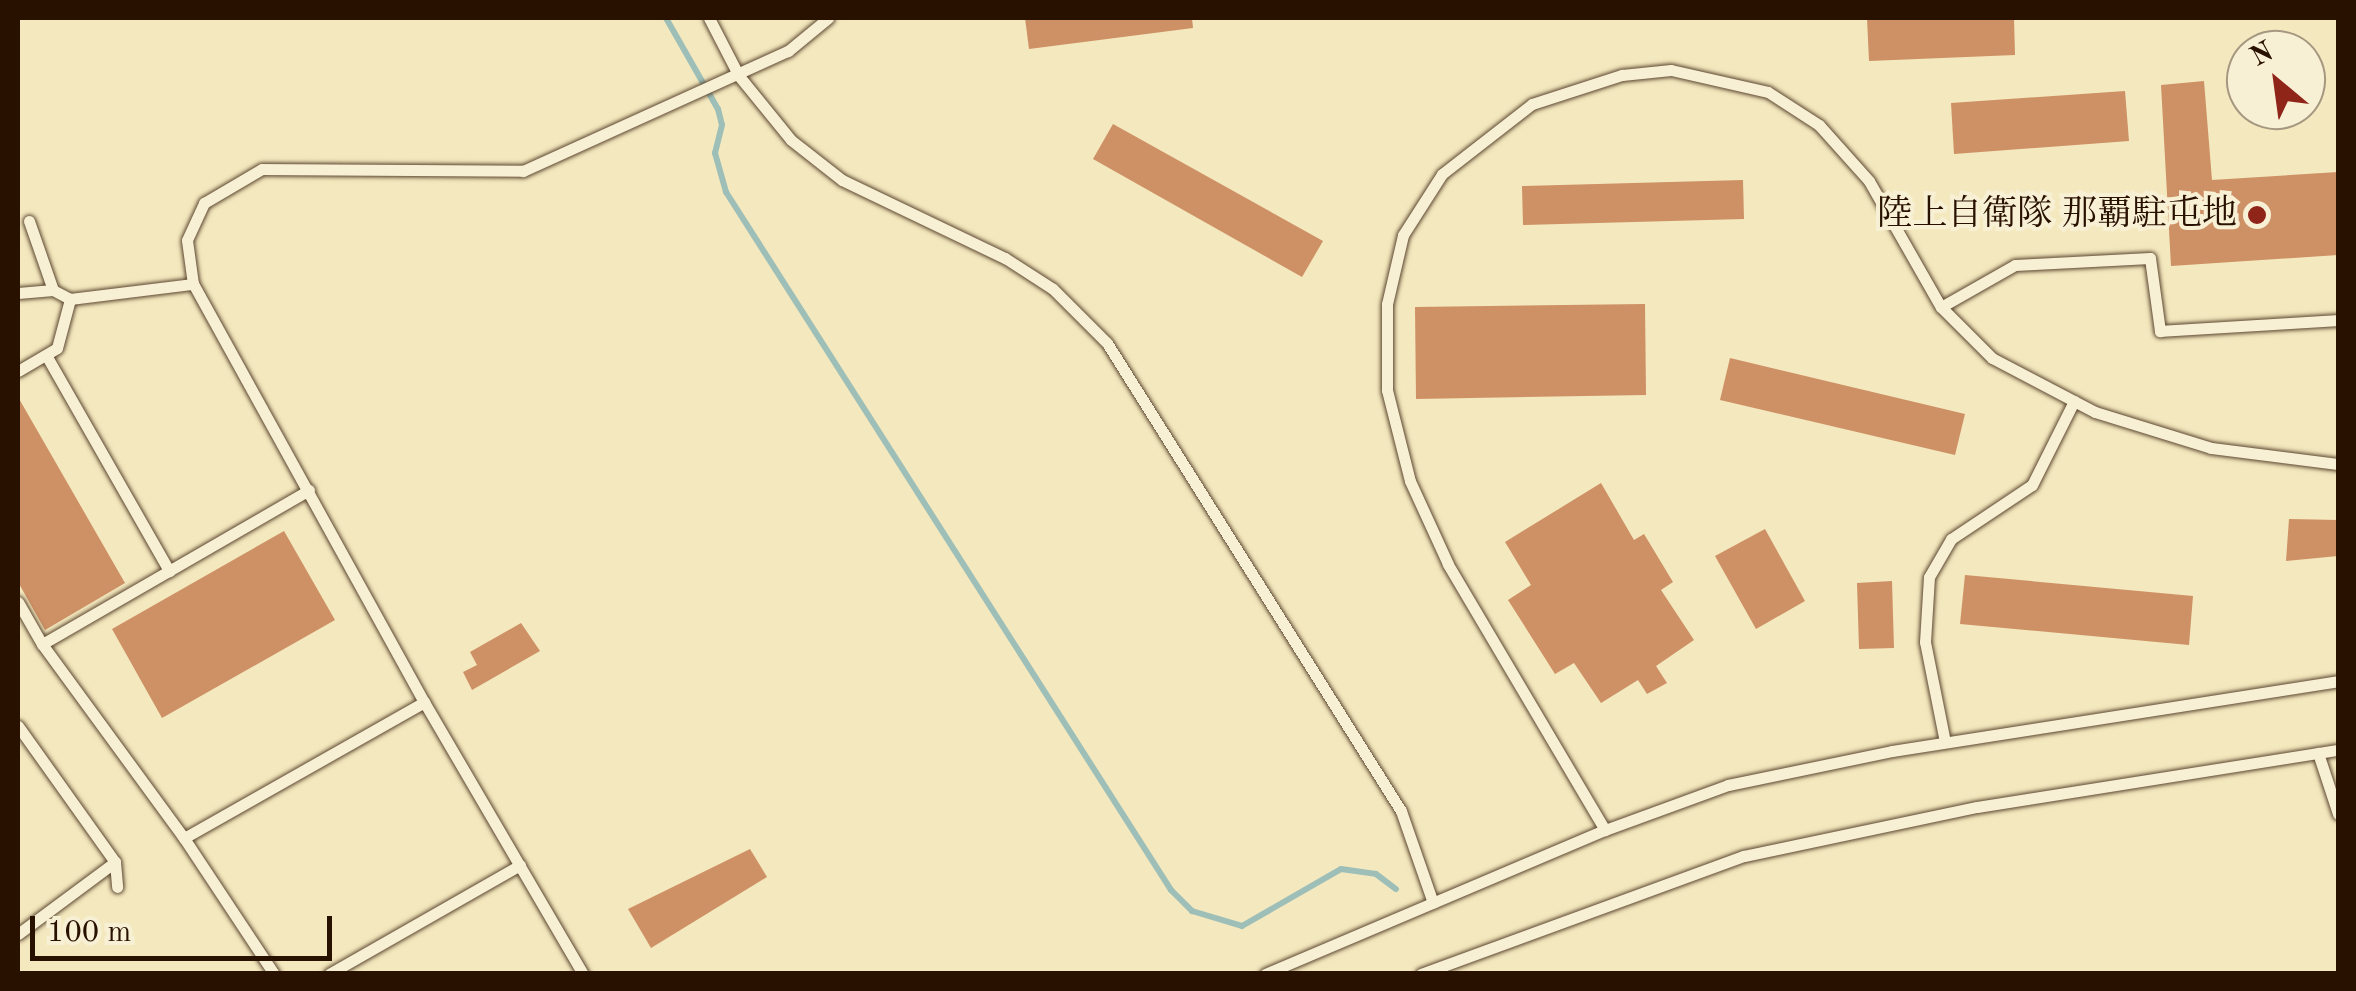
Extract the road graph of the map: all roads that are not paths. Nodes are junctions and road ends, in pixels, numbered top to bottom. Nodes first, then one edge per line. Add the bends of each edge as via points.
1 (709, 18) edge
2 (828, 18) edge
3 (739, 76) junction
4 (29, 221) dead end
5 (194, 284) junction
6 (53, 290) junction
7 (18, 293) edge
8 (70, 299) junction
9 (1941, 307) junction
10 (2338, 320) edge
11 (46, 354) junction
12 (18, 371) edge
13 (2074, 401) junction
14 (2338, 464) edge
15 (309, 490) junction
16 (169, 571) junction
17 (18, 602) edge
18 (42, 644) junction
19 (2338, 681) edge
20 (424, 702) junction
21 (18, 726) edge
22 (1945, 742) junction
23 (2338, 750) edge
24 (2318, 753) junction
25 (2338, 814) edge
26 (1604, 830) junction
27 (184, 838) junction
28 (115, 862) junction
29 (520, 865) junction
30 (117, 887) dead end
31 (1433, 903) junction
32 (18, 934) edge
33 (274, 974) edge
34 (329, 974) edge
35 (584, 974) edge
36 (1265, 974) edge
37 (1421, 974) edge

1 - 3 lane
2 - 3 lane via 812,37
3 - 5 lane via 523,171 262,169 204,203 187,240
3 - 31 lane via 791,140 842,180 1005,258 1053,289 1106,343 1401,811
4 - 6 lane
5 - 8 lane
5 - 15 lane
6 - 7 lane
6 - 8 lane
8 - 11 lane via 57,348
9 - 10 lane via 2015,265 2150,258 2160,330
9 - 13 lane via 1992,358
9 - 26 lane via 1869,181 1819,125 1768,92 1715,75 1671,70 1578,86 1532,104 1442,174 1404,235 1387,304 1392,409 1410,481 1448,564
11 - 12 lane
11 - 16 lane
13 - 14 lane via 2211,448
13 - 22 lane via 2032,485 1952,538 1930,577 1925,642
15 - 16 lane
15 - 20 lane
16 - 18 lane
17 - 18 lane
18 - 27 lane
19 - 22 lane
20 - 27 lane
20 - 29 lane
21 - 28 lane
22 - 26 lane via 1728,785
23 - 24 lane
24 - 25 lane
24 - 37 lane via 1976,806 1744,856
26 - 31 lane
27 - 33 lane
28 - 30 lane
28 - 32 lane
29 - 34 lane
29 - 35 lane
31 - 36 lane

